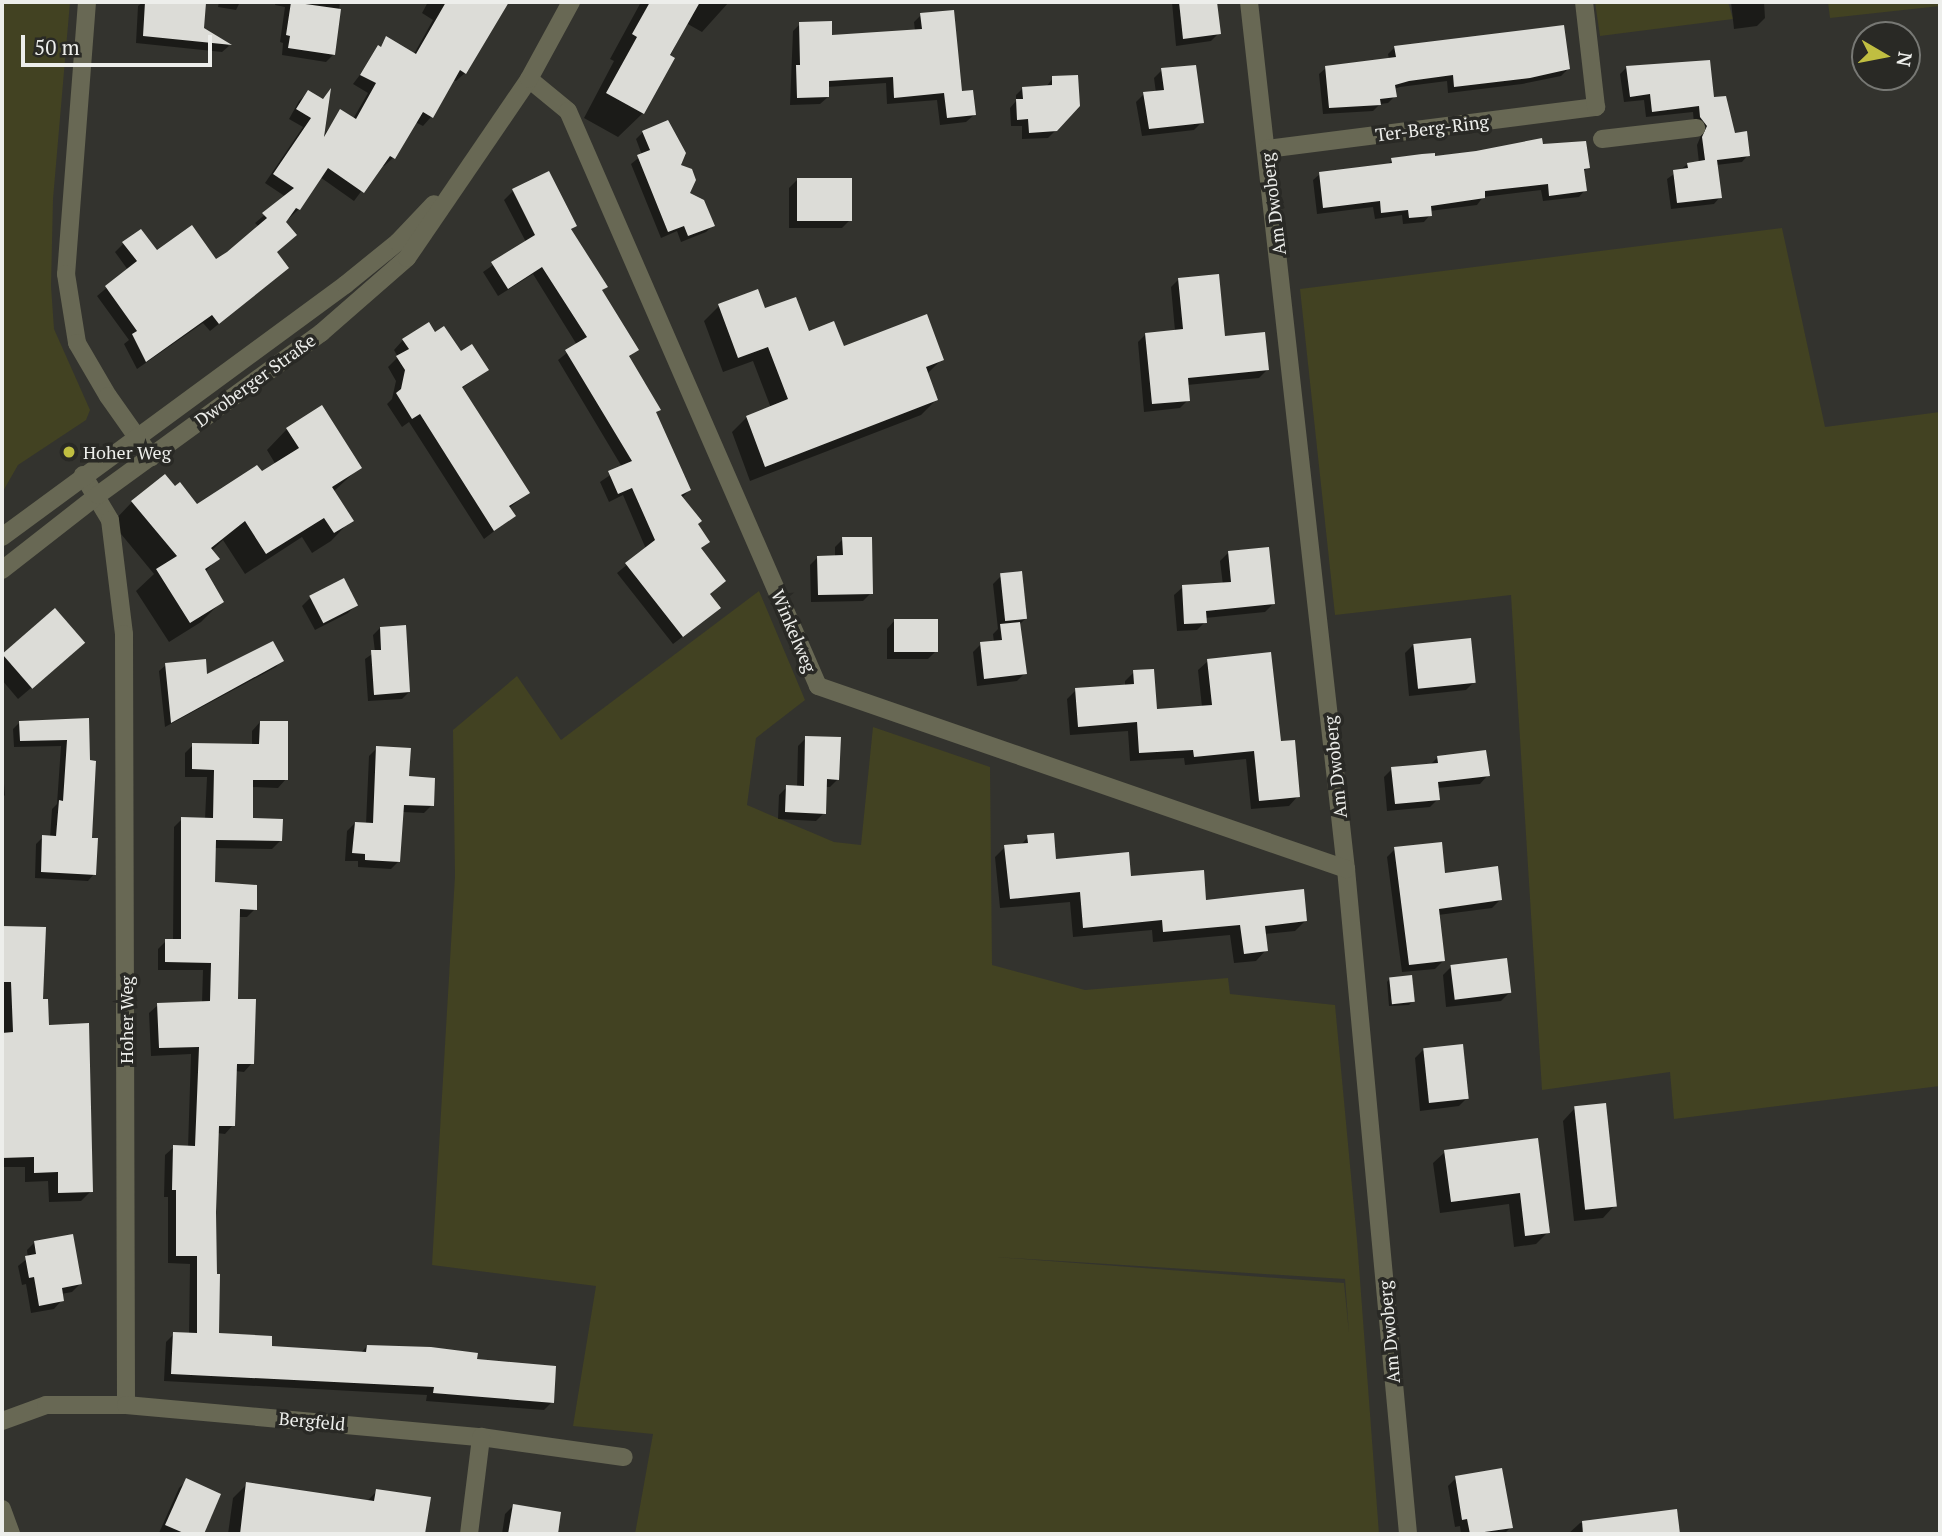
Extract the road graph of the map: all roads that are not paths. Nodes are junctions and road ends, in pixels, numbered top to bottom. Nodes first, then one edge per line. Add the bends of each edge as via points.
1 (87, 2) edge
2 (571, 2) edge
3 (1249, 2) edge
4 (1584, 2) edge
5 (529, 79) junction
6 (1596, 107) junction
7 (1696, 128) dead end
8 (1267, 149) junction
9 (477, 159) junction
10 (137, 436) junction
11 (151, 457) junction
12 (83, 475) junction
13 (98, 495) junction
14 (2, 537) edge
15 (2, 570) edge
16 (1346, 869) junction
17 (126, 1405) junction
18 (2, 1421) edge
19 (481, 1437) junction
20 (624, 1457) dead end
21 (2, 1509) edge
22 (11, 1534) edge
23 (469, 1534) edge
24 (1408, 1534) edge

1 - 10 street via 66,274 77,343
2 - 5 street, Dwoberger Straße
3 - 8 street, Am Dwoberg
4 - 6 street
5 - 9 street, Dwoberger Straße
5 - 16 street, Winkelweg via 568,111 818,686
6 - 7 street via 1602,144
6 - 8 street, Ter-Berg-Ring
8 - 16 street, Am Dwoberg
9 - 10 street, Dwoberger Straße via 398,242
9 - 11 street, Dwoberger Straße via 398,267 321,332
10 - 11 street
10 - 12 street, Dwoberger Straße
11 - 13 street, Dwoberger Straße
12 - 13 street, Hoher Weg
12 - 14 street, Dwoberger Straße
13 - 15 street, Dwoberger Straße
13 - 17 street, Hoher Weg via 110,520 124,634
16 - 24 street, Am Dwoberg
17 - 18 street, Bergfeld via 46,1405
17 - 19 street, Bergfeld
19 - 20 street, Bergfeld
19 - 23 street
21 - 22 street

